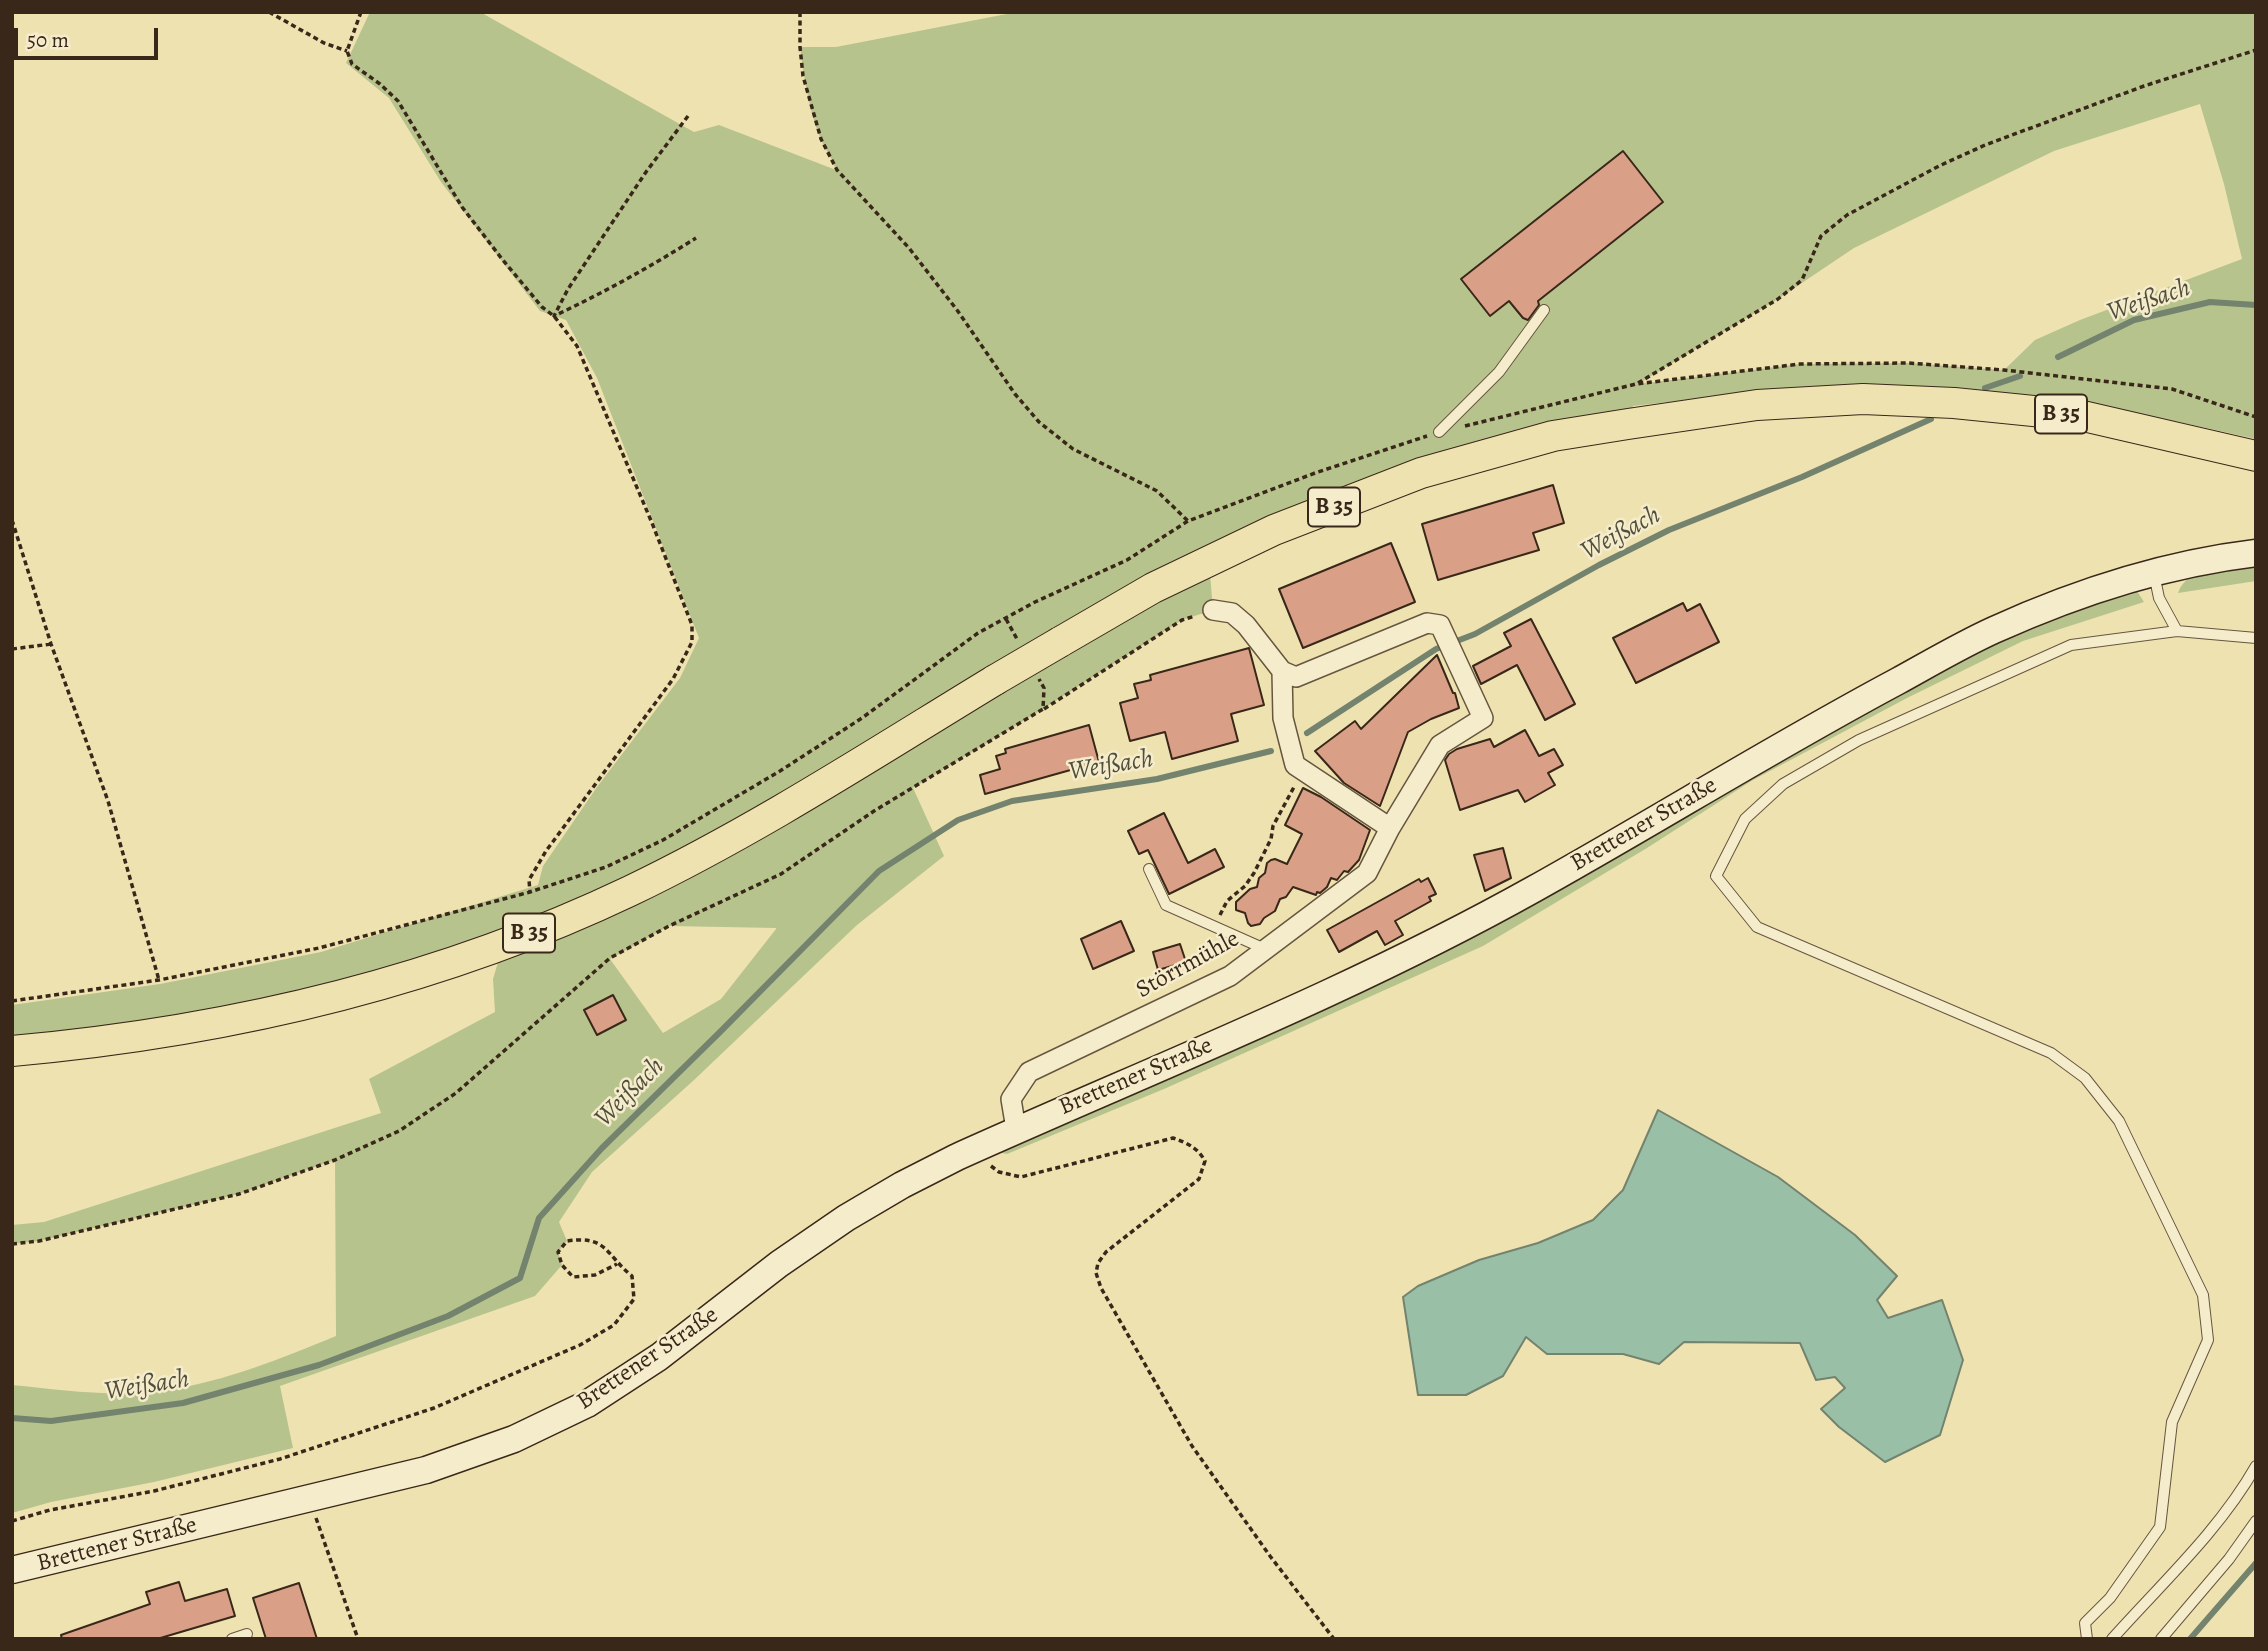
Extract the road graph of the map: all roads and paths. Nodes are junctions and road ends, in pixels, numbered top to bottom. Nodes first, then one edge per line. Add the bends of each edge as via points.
1 (269, 12) edge
2 (361, 12) edge
3 (800, 12) edge
4 (2256, 50) edge
5 (347, 51) junction
6 (688, 116) dead end
7 (696, 238) dead end
8 (1544, 310) dead end
9 (554, 316) junction
10 (1636, 384) junction
11 (2256, 417) edge
12 (1439, 432) junction
13 (2256, 456) edge
14 (12, 520) edge
15 (1188, 520) junction
16 (2256, 553) edge
17 (2154, 571) junction
18 (1213, 610) joint
19 (1006, 619) junction
20 (2177, 631) junction
21 (2256, 638) edge
22 (1019, 642) dead end
23 (51, 644) junction
24 (12, 649) edge
25 (1282, 671) junction
26 (1037, 677) dead end
27 (1043, 709) junction
28 (1303, 770) junction
29 (1390, 828) junction
30 (1149, 869) dead end
31 (530, 892) junction
32 (1215, 926) junction
33 (1265, 950) junction
34 (159, 980) junction
35 (12, 1001) edge
36 (12, 1051) edge
37 (1016, 1129) junction
38 (980, 1146) junction
39 (12, 1244) edge
40 (617, 1264) junction
41 (2256, 1466) edge
42 (309, 1498) junction
43 (12, 1521) edge
44 (2256, 1521) edge
45 (12, 1570) edge
46 (247, 1634) dead end
47 (232, 1639) edge
48 (358, 1639) edge
49 (1334, 1639) edge
50 (2087, 1639) edge
51 (2112, 1639) edge
52 (2161, 1639) edge

1 - 5 path
2 - 5 path
3 - 15 path via 803,76 821,139 837,170 909,248 1039,422 1073,449 1157,491
4 - 10 path via 1985,145 1847,215 1821,236 1802,280
5 - 9 path via 352,64 398,101 462,207
6 - 9 path via 632,193
7 - 9 path
8 - 12 lane via 1499,372
9 - 31 path via 593,380 692,625 692,642 673,679 546,851 529,880
10 - 11 path via 1800,364 1909,363 2172,388
10 - 12 path
12 - 15 path
13 - 36 main road, B 35, bridge via 2083,416 1954,402 1863,399 1757,405 1553,436 1421,473 1274,530 1153,588 780,811 629,891 489,950 342,995 189,1029
14 - 23 path
15 - 19 path via 1127,560
16 - 17 street, Brettener Straße
17 - 20 lane via 2159,598
17 - 37 street, Brettener Straße via 2098,588 1992,631 1810,727 1453,933 1300,1006
18 - 25 street via 1232,613 1246,625
18 - 27 path via 1182,620
19 - 22 path
19 - 31 path via 978,633 780,771 674,833 606,867
20 - 21 lane
20 - 50 lane via 2071,645 1859,740 1783,783 1745,819 1716,876 1757,927 2051,1053 2085,1078 2125,1133 2203,1295 2208,1340 2172,1422 2160,1527 2110,1598 2085,1623
23 - 24 path
23 - 34 path via 108,801
25 - 28 street via 1283,718 1295,765
25 - 29 street, Störrmühle via 1296,677 1427,623 1440,625 1483,718 1440,745
26 - 27 path via 1044,688
27 - 39 path via 874,811 781,874 610,958 456,1093 399,1131 239,1195
28 - 29 street
28 - 32 path via 1273,826 1264,855 1245,886 1227,901
29 - 33 street, Störrmühle via 1367,873
30 - 32 lane via 1166,905
31 - 34 path via 319,948
32 - 33 lane
33 - 37 street, Störrmühle via 1230,976 1029,1072 1011,1099
34 - 35 path
37 - 38 street, Brettener Straße
38 - 42 street, Brettener Straße via 846,1219 779,1264 659,1357 587,1404 514,1439 426,1470
38 - 49 path via 991,1166 1021,1177 1156,1140 1190,1143 1201,1154 1205,1161 1199,1179 1106,1252 1096,1273 1107,1301 1192,1446
40 - 40 path via 595,1275 573,1277 558,1252 567,1241 583,1239 603,1244
40 - 43 path via 632,1276 634,1299 614,1325 580,1345 434,1408 280,1458
41 - 51 lane via 2179,1567
42 - 45 street, Brettener Straße
42 - 48 path
44 - 52 lane
46 - 47 lane

